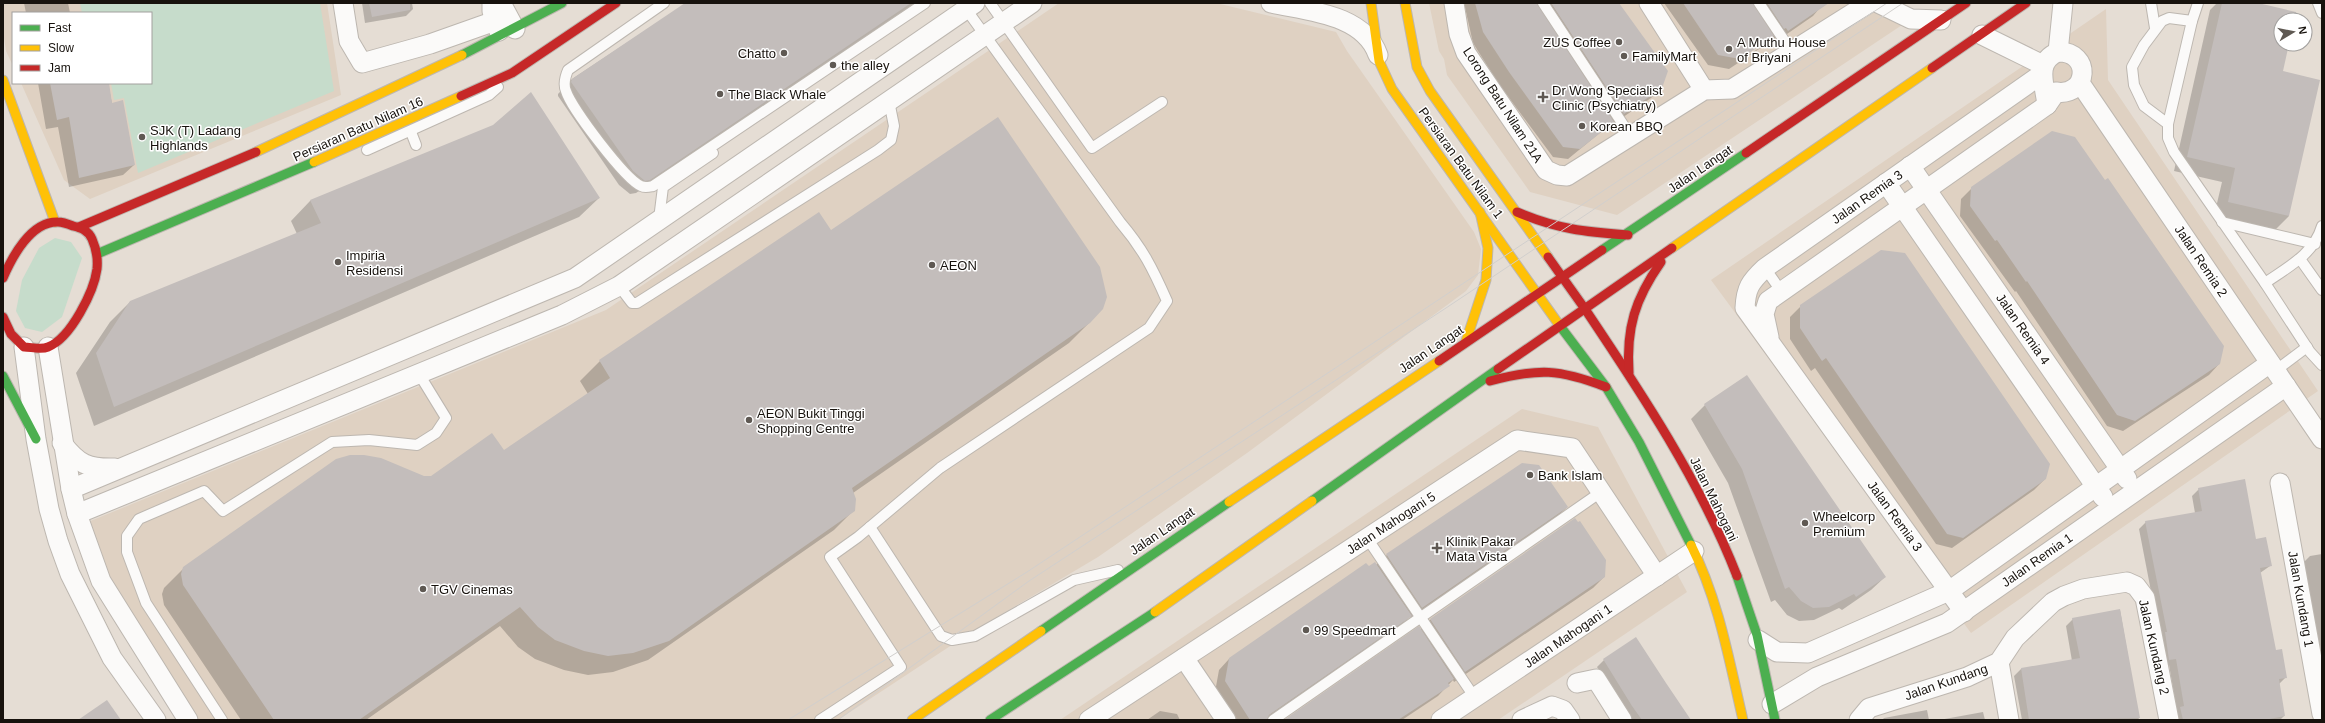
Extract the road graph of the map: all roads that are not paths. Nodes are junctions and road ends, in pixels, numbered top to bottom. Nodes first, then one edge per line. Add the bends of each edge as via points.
1 (343, 3) edge
2 (501, 3) edge
3 (562, 3) edge
4 (616, 3) edge
5 (664, 3) edge
6 (925, 3) edge
7 (990, 3) edge
8 (1032, 3) edge
9 (1271, 3) edge
10 (1371, 3) edge
11 (1405, 3) edge
12 (1454, 3) edge
13 (1543, 3) edge
14 (1649, 3) edge
15 (1759, 3) edge
16 (1869, 3) edge
17 (1878, 3) edge
18 (1966, 3) edge
19 (2026, 3) edge
20 (2063, 3) edge
21 (2151, 3) edge
22 (2198, 3) edge
23 (2318, 3) edge
24 (971, 6) edge
25 (2322, 13) edge
26 (1941, 20) junction
27 (2192, 21) junction
28 (500, 22) edge
29 (1004, 23) junction
30 (2155, 28) junction
31 (1982, 35) junction
32 (986, 36) junction
33 (1792, 52) junction
34 (2058, 52) junction
35 (1379, 60) junction
36 (2042, 69) junction
37 (512, 73) junction
38 (3, 80) edge
39 (2080, 83) junction
40 (1704, 90) junction
41 (890, 101) junction
42 (1162, 102) dead end
43 (2047, 105) junction
44 (2168, 124) junction
45 (411, 132) junction
46 (1630, 135) junction
47 (719, 140) junction
48 (416, 145) dead end
49 (1910, 166) junction
50 (292, 172) junction
51 (1886, 183) junction
52 (1926, 189) junction
53 (1902, 206) junction
54 (1480, 212) junction
55 (1517, 212) junction
56 (659, 219) junction
57 (55, 222) junction
58 (2222, 222) junction
59 (2322, 226) edge
60 (79, 227) junction
61 (1628, 234) junction
62 (2315, 244) junction
63 (1668, 251) junction
64 (97, 254) junction
65 (3, 259) edge
66 (2300, 259) junction
67 (1765, 268) junction
68 (4, 275) edge
69 (1564, 277) junction
70 (2265, 283) junction
71 (619, 286) junction
72 (551, 288) junction
73 (2322, 290) edge
74 (1781, 291) junction
75 (1539, 294) junction
76 (1585, 309) junction
77 (562, 315) junction
78 (3, 316) edge
79 (1560, 326) junction
80 (3, 340) edge
81 (1466, 341) junction
82 (19, 342) junction
83 (1770, 342) junction
84 (48, 347) junction
85 (2307, 347) junction
86 (2322, 365) edge
87 (1628, 373) junction
88 (2277, 373) junction
89 (419, 374) junction
90 (3, 376) edge
91 (1473, 386) junction
92 (1606, 387) junction
93 (284, 400) junction
94 (294, 425) junction
95 (36, 439) junction
96 (2322, 439) edge
97 (62, 443) junction
98 (122, 468) junction
99 (2120, 469) junction
100 (2280, 483) dead end
101 (2096, 486) junction
102 (71, 489) junction
103 (2135, 491) junction
104 (1601, 492) junction
105 (2111, 508) junction
106 (77, 514) junction
107 (870, 527) junction
108 (1367, 538) junction
109 (1694, 551) junction
110 (1131, 567) junction
111 (1657, 576) junction
112 (2127, 582) joint
113 (1949, 591) junction
114 (1964, 612) junction
115 (1421, 617) junction
116 (1758, 640) junction
117 (1184, 658) junction
118 (1999, 662) junction
119 (1577, 683) dead end
120 (1475, 698) junction
121 (1773, 712) edge
122 (2322, 714) edge
123 (1567, 715) edge
124 (1859, 719) edge
125 (156, 720) edge
126 (188, 720) edge
127 (222, 720) edge
128 (820, 720) edge
129 (912, 720) edge
130 (990, 720) edge
131 (1089, 720) edge
132 (1226, 720) edge
133 (1273, 720) edge
134 (1441, 720) edge
135 (1522, 720) edge
136 (1622, 720) edge
137 (1743, 720) edge
138 (2009, 720) edge
139 (2169, 720) edge

1 - 28 street via 349,40 362,63
2 - 28 street
3 - 28 main road, Persiaran Batu Nilam 16
4 - 37 main road, Persiaran Batu Nilam 16
5 - 47 lane via 568,70 564,77 566,92 610,156 633,180 645,187 653,186
6 - 47 lane
7 - 29 lane
8 - 29 street
9 - 35 street via 1330,16 1352,25 1375,46
10 - 35 main road, Persiaran Batu Nilam 1
11 - 55 main road, Persiaran Batu Nilam 1 via 1417,67 1430,91
12 - 46 street, Lorong Batu Nilam 21A via 1459,34 1466,53 1546,170 1567,176
13 - 46 lane
14 - 40 street
15 - 33 lane
16 - 33 street, Lorong Batu Nilam 21A
17 - 26 street via 1911,19
18 - 26 main road, Jalan Langat
19 - 31 main road
20 - 34 street
21 - 30 lane
22 - 27 lane
23 - 25 lane
24 - 32 lane
24 - 56 street
26 - 61 main road, Jalan Langat
27 - 30 lane via 2169,18
27 - 44 lane
28 - 60 main road, Persiaran Batu Nilam 16 via 258,151
29 - 32 street
29 - 42 lane via 1092,148
30 - 44 lane via 2132,67 2134,85 2144,106
31 - 36 street
31 - 63 main road
32 - 41 street
32 - 107 lane via 1137,242 1150,262 1167,301 1149,328 952,460
33 - 40 street, Lorong Batu Nilam 21A via 1732,89
34 - 36 street, Jalan Remia 3 via 2052,55
34 - 39 street via 2071,54 2080,64
35 - 54 main road, Persiaran Batu Nilam 1 via 1392,89
36 - 43 street
36 - 49 street, Jalan Remia 3
37 - 45 lane via 489,95
37 - 50 main road, Persiaran Batu Nilam 16
38 - 57 main road
39 - 43 street, Jalan Remia 3 via 2070,92 2056,92
39 - 88 street, Jalan Remia 2
40 - 46 street, Lorong Batu Nilam 21A
41 - 71 street
41 - 71 lane via 894,126 891,140 878,150 637,303 632,303
43 - 52 street, Jalan Remia 3
44 - 58 lane via 2168,138 2174,152
45 - 48 lane
45 - 50 lane via 333,164
47 - 56 lane via 713,152 663,187
49 - 51 street, Jalan Remia 3
49 - 52 street, Jalan Remia 4
50 - 64 main road, Persiaran Batu Nilam 16
51 - 53 street
51 - 67 street, Jalan Remia 3
52 - 53 street, Jalan Remia 3
52 - 99 street, Jalan Remia 4
53 - 74 street, Jalan Remia 3
53 - 101 street
54 - 75 main road, Persiaran Batu Nilam 1
54 - 81 main road via 1488,248 1486,280
55 - 61 main road via 1541,222 1581,232
55 - 69 main road, Persiaran Batu Nilam 1
56 - 72 street via 575,278
57 - 60 main road
57 - 68 main road via 42,228 20,246
58 - 62 lane
58 - 70 lane
59 - 62 lane
60 - 64 main road via 92,237
61 - 69 main road, Jalan Langat
62 - 66 lane
63 - 76 main road
63 - 87 main road via 1648,278 1630,323 1626,344
64 - 84 main road via 95,277 74,322 60,340
65 - 68 main road
66 - 70 lane
66 - 73 lane
67 - 74 lane
67 - 83 street, Jalan Remia 3 via 1747,289 1745,308
69 - 75 main road, Jalan Langat
69 - 76 main road, Persiaran Batu Nilam 1
70 - 85 lane
71 - 77 street
72 - 77 street
72 - 93 street
74 - 83 street, Jalan Remia 3 via 1768,301 1764,314
75 - 79 main road, Persiaran Batu Nilam 1
75 - 81 main road, Jalan Langat
76 - 79 main road
76 - 87 main road, Jalan Mahogani
77 - 89 street
78 - 82 main road via 6,326
79 - 91 main road
79 - 92 main road
80 - 82 main road
81 - 110 main road, Jalan Langat
82 - 84 main road
82 - 95 street
83 - 113 street, Jalan Remia 3
84 - 97 street
85 - 86 lane
85 - 88 lane
87 - 116 main road, Jalan Mahogani via 1670,439 1709,515 1737,580
88 - 96 street, Jalan Remia 2
88 - 99 street, Jalan Remia 1
88 - 103 street, Jalan Remia 1
89 - 94 street
89 - 127 lane via 446,418 436,433 417,445 369,440 332,442 224,511 204,491 139,519 127,536 127,552 146,603
90 - 95 main road
91 - 92 main road via 1530,371 1553,370 1573,374
91 - 130 main road via 1151,614
92 - 109 main road via 1639,442
93 - 94 street
93 - 98 street
94 - 106 street
95 - 125 street via 49,509 70,574 112,658
97 - 98 street via 75,459 96,469
97 - 102 street
98 - 102 street
99 - 101 street, Jalan Remia 1
99 - 103 street, Jalan Remia 4
100 - 122 street, Jalan Kundang 1
101 - 105 street
101 - 113 street, Jalan Remia 1
102 - 106 street
103 - 105 street, Jalan Remia 1
104 - 108 street, Jalan Mahogani 5 via 1572,448 1517,440
104 - 111 street, Jalan Mahogani 5
104 - 115 lane
105 - 114 street, Jalan Remia 1
106 - 126 street via 101,581
107 - 110 lane via 941,636 952,640 975,636 1074,580
107 - 128 lane via 830,557 901,667
108 - 115 lane
108 - 117 street, Jalan Mahogani 5
109 - 111 street, Jalan Mahogani 1
109 - 137 main road via 1708,580 1718,613
110 - 129 main road, Jalan Langat
111 - 120 street, Jalan Mahogani 1
112 - 118 street, Jalan Kundang via 2083,589 2053,602 2015,638
112 - 139 street, Jalan Kundang 2 via 2136,586 2145,598
113 - 114 street, Jalan Remia 3
113 - 116 street, Jalan Remia 1 via 1808,653 1777,652
114 - 121 street, Jalan Remia 1 via 1947,623 1817,677
115 - 120 lane
115 - 133 lane
116 - 121 main road, Jalan Mahogani
117 - 131 street, Jalan Mahogani 5
117 - 132 street
118 - 124 street, Jalan Kundang via 1967,677 1869,708
118 - 138 street
119 - 136 street via 1596,679
120 - 134 street, Jalan Mahogani 1
123 - 135 street via 1552,706

